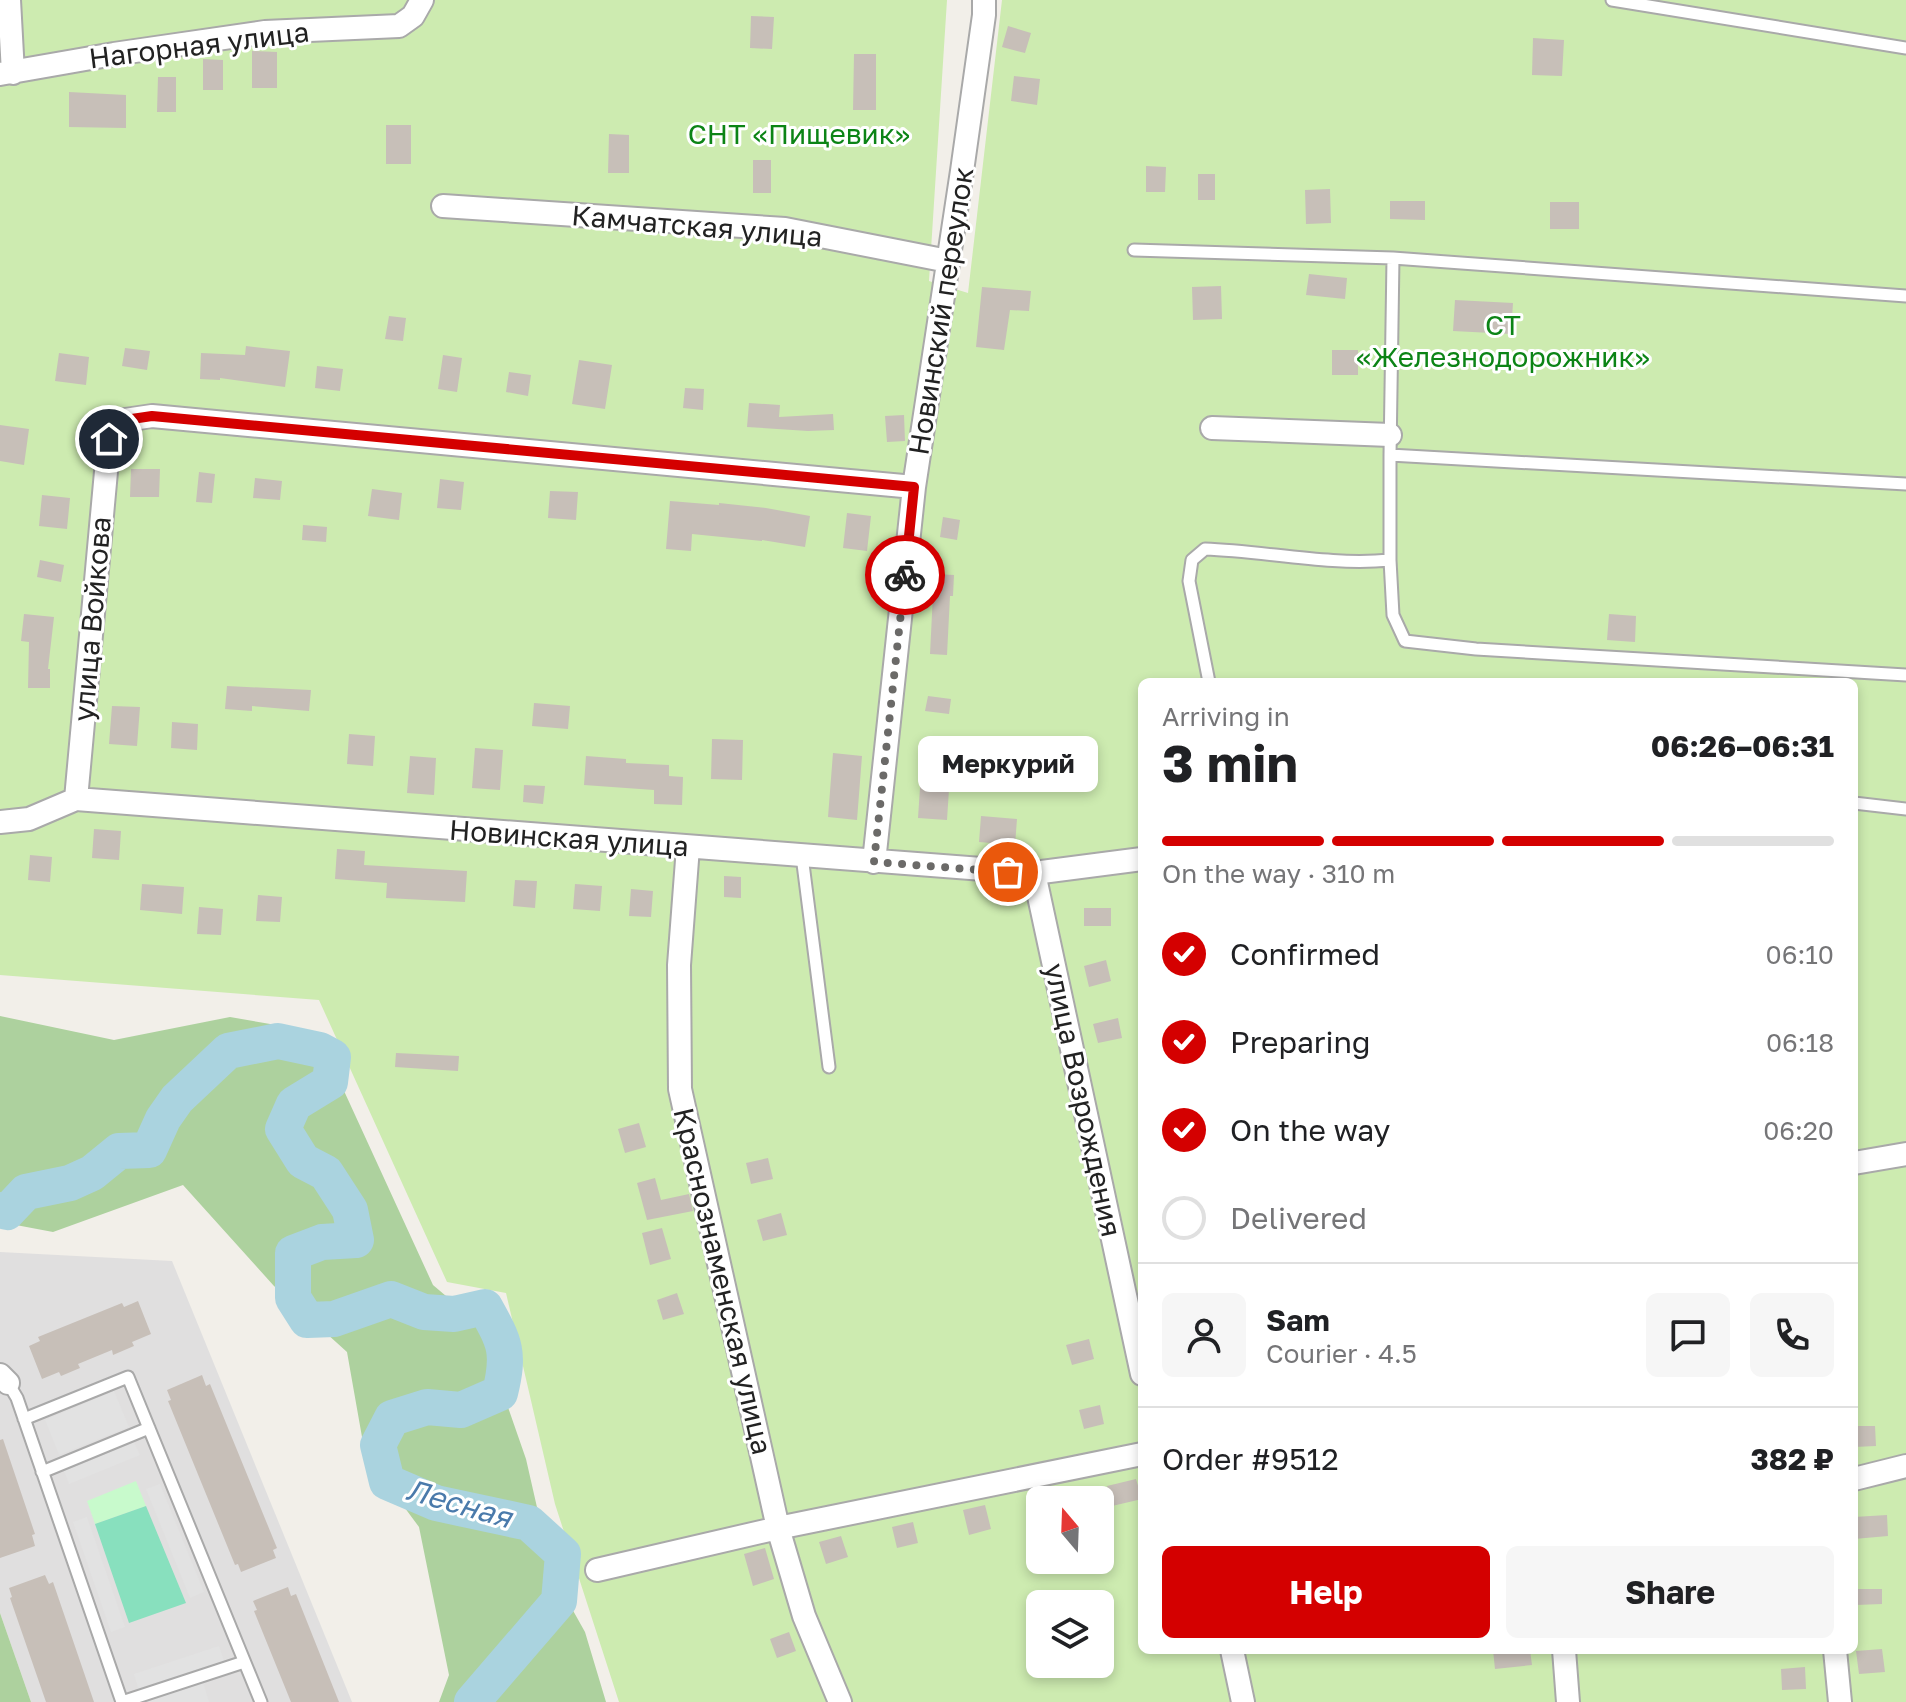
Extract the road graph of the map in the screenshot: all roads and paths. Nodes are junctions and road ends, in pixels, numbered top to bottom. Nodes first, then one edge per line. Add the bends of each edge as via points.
1 (9, 0) edge
2 (422, 0) edge
3 (984, 0) edge
4 (1612, 0) edge
5 (1906, 48) edge
6 (6, 74) edge
7 (443, 206) dead end
8 (1134, 250) dead end
9 (1393, 258) junction
10 (948, 261) junction
11 (1906, 296) edge
12 (1212, 428) dead end
13 (1390, 445) junction
14 (1906, 484) edge
15 (914, 487) junction
16 (1390, 560) junction
17 (1906, 675) edge
18 (1208, 678) edge
19 (76, 799) junction
20 (1858, 803) edge
21 (1906, 809) edge
22 (0, 822) edge
23 (688, 847) junction
24 (802, 856) junction
25 (1138, 860) edge
26 (874, 862) junction
27 (1034, 873) junction
28 (829, 1067) dead end
29 (1906, 1154) edge
30 (1858, 1162) edge
31 (1138, 1355) edge
32 (4, 1379) edge
33 (24, 1419) junction
34 (149, 1428) junction
35 (1138, 1455) edge
36 (1906, 1466) edge
37 (42, 1472) junction
38 (1858, 1478) edge
39 (778, 1528) junction
40 (597, 1570) dead end
41 (1233, 1654) edge
42 (1564, 1654) edge
43 (1835, 1654) edge
44 (244, 1662) junction
45 (261, 1702) edge
46 (840, 1702) edge
47 (1243, 1702) edge
48 (1568, 1702) edge
49 (1840, 1702) edge

1 - 6 street
2 - 6 street, Нагорная улица via 399,26 265,32
3 - 10 street, Новинский переулок
4 - 5 lane
7 - 10 street, Камчатская улица via 785,229
8 - 9 lane
9 - 11 lane
9 - 13 lane
10 - 15 street, Новинский переулок
12 - 13 street
13 - 14 lane
13 - 16 lane
15 - 19 street, улица Войкова via 152,416 125,420 109,439
15 - 26 street, Новинский переулок
16 - 17 lane via 1393,615 1405,641
16 - 18 lane via 1363,563 1205,549 1192,560 1189,581
19 - 22 street, Новинская улица via 29,819
19 - 23 street, Новинская улица
20 - 21 lane
23 - 24 street, Новинская улица
23 - 39 street, Краснознаменская улица via 679,965 680,1089
24 - 26 street, Новинская улица
24 - 28 lane
25 - 27 street, Новинская улица
26 - 27 street, Новинская улица
27 - 31 street, улица Возрождения
29 - 30 street
32 - 33 lane
33 - 34 lane via 128,1377
33 - 37 lane
34 - 37 lane
34 - 44 lane
35 - 39 street
36 - 38 street
37 - 44 lane via 122,1702
39 - 40 street
39 - 46 street, Краснознаменская улица via 804,1616
41 - 47 street
42 - 48 street
43 - 49 street
44 - 45 lane

